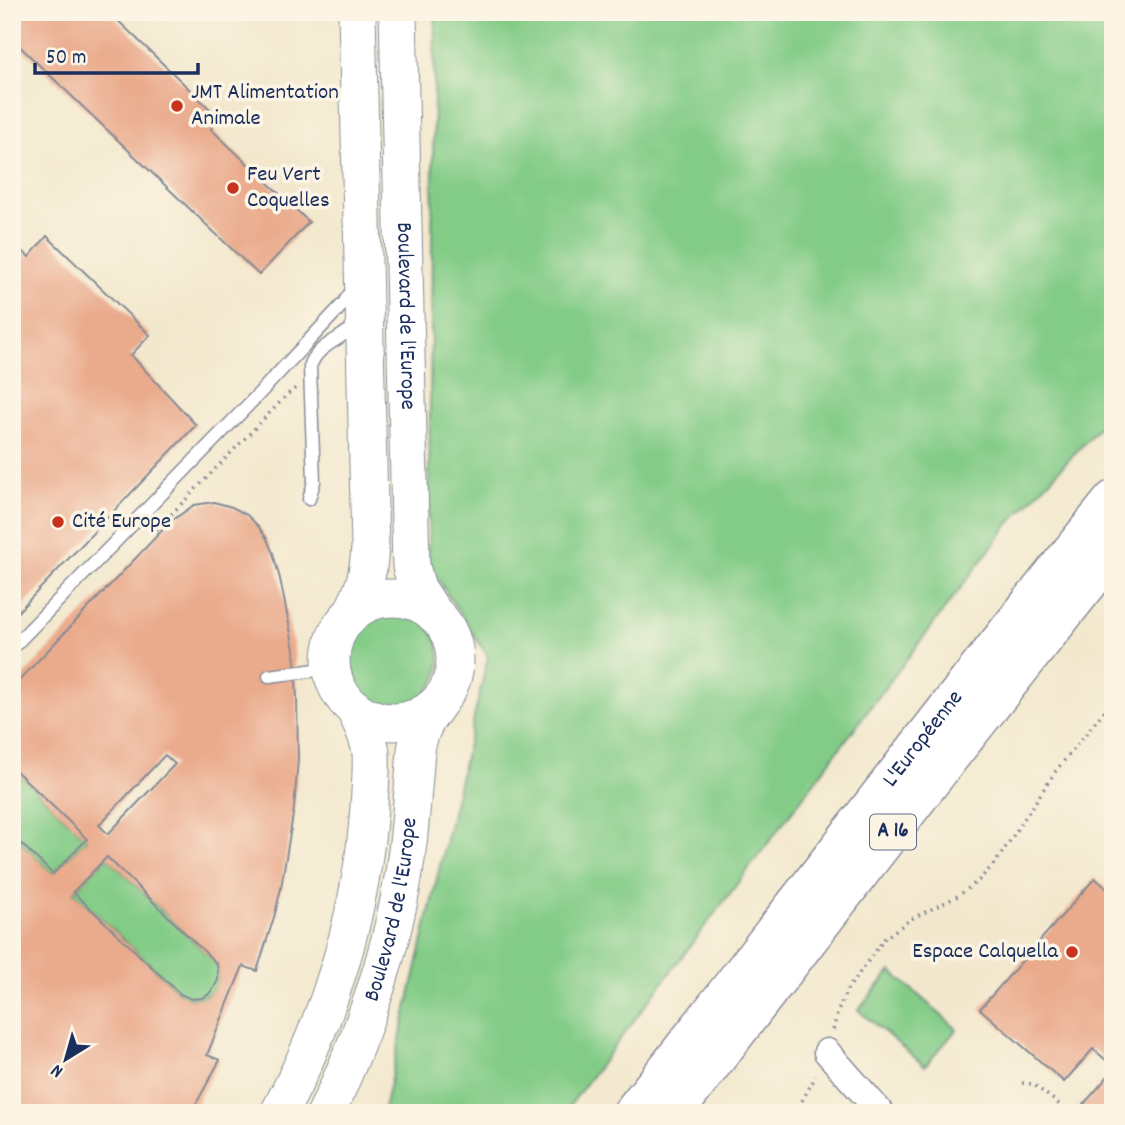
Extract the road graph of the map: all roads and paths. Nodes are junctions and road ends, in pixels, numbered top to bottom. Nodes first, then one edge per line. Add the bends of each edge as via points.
1 (357, 12) edge
2 (398, 12) edge
3 (364, 268) junction
4 (364, 307) junction
5 (242, 441) dead end
6 (309, 499) dead end
7 (1113, 500) edge
8 (158, 535) dead end
9 (1113, 552) edge
10 (1113, 587) edge
11 (434, 614) junction
12 (350, 616) junction
13 (12, 648) edge
14 (332, 668) junction
15 (269, 676) dead end
16 (1113, 700) edge
17 (439, 702) junction
18 (354, 708) junction
19 (788, 967) junction
20 (827, 1052) junction
21 (1022, 1083) dead end
22 (279, 1113) edge
23 (326, 1113) edge
24 (632, 1113) edge
25 (674, 1113) edge
26 (796, 1113) edge
27 (881, 1113) edge
28 (1054, 1113) edge

1 - 3 main road, Boulevard de l'Europe
2 - 11 main road, Boulevard de l'Europe via 411,566 417,587
3 - 4 main road, Boulevard de l'Europe
3 - 13 lane via 344,303
4 - 6 lane via 350,332 318,351 310,367 314,482
4 - 12 main road, Boulevard de l'Europe via 370,548 367,579
5 - 8 path via 155,531
7 - 24 highway, L'Européenne / A 16
9 - 19 highway, L'Européenne / A 16
10 - 19 highway
11 - 12 main road via 414,603 392,599 369,603
11 - 17 main road via 452,641 455,662
12 - 14 main road via 333,645
14 - 15 lane
14 - 18 main road via 341,694
16 - 20 path via 1055,772 988,871 958,896 911,919 885,938 847,990
17 - 18 main road via 416,718 398,722 379,720
17 - 23 main road, Boulevard de l'Europe via 419,732 405,863 390,943 362,1029
18 - 22 main road, Boulevard de l'Europe via 371,754 368,826 356,903 331,993
19 - 25 highway, L'Européenne / A 16
20 - 26 path
20 - 27 street
21 - 28 path via 1033,1084 1060,1105

